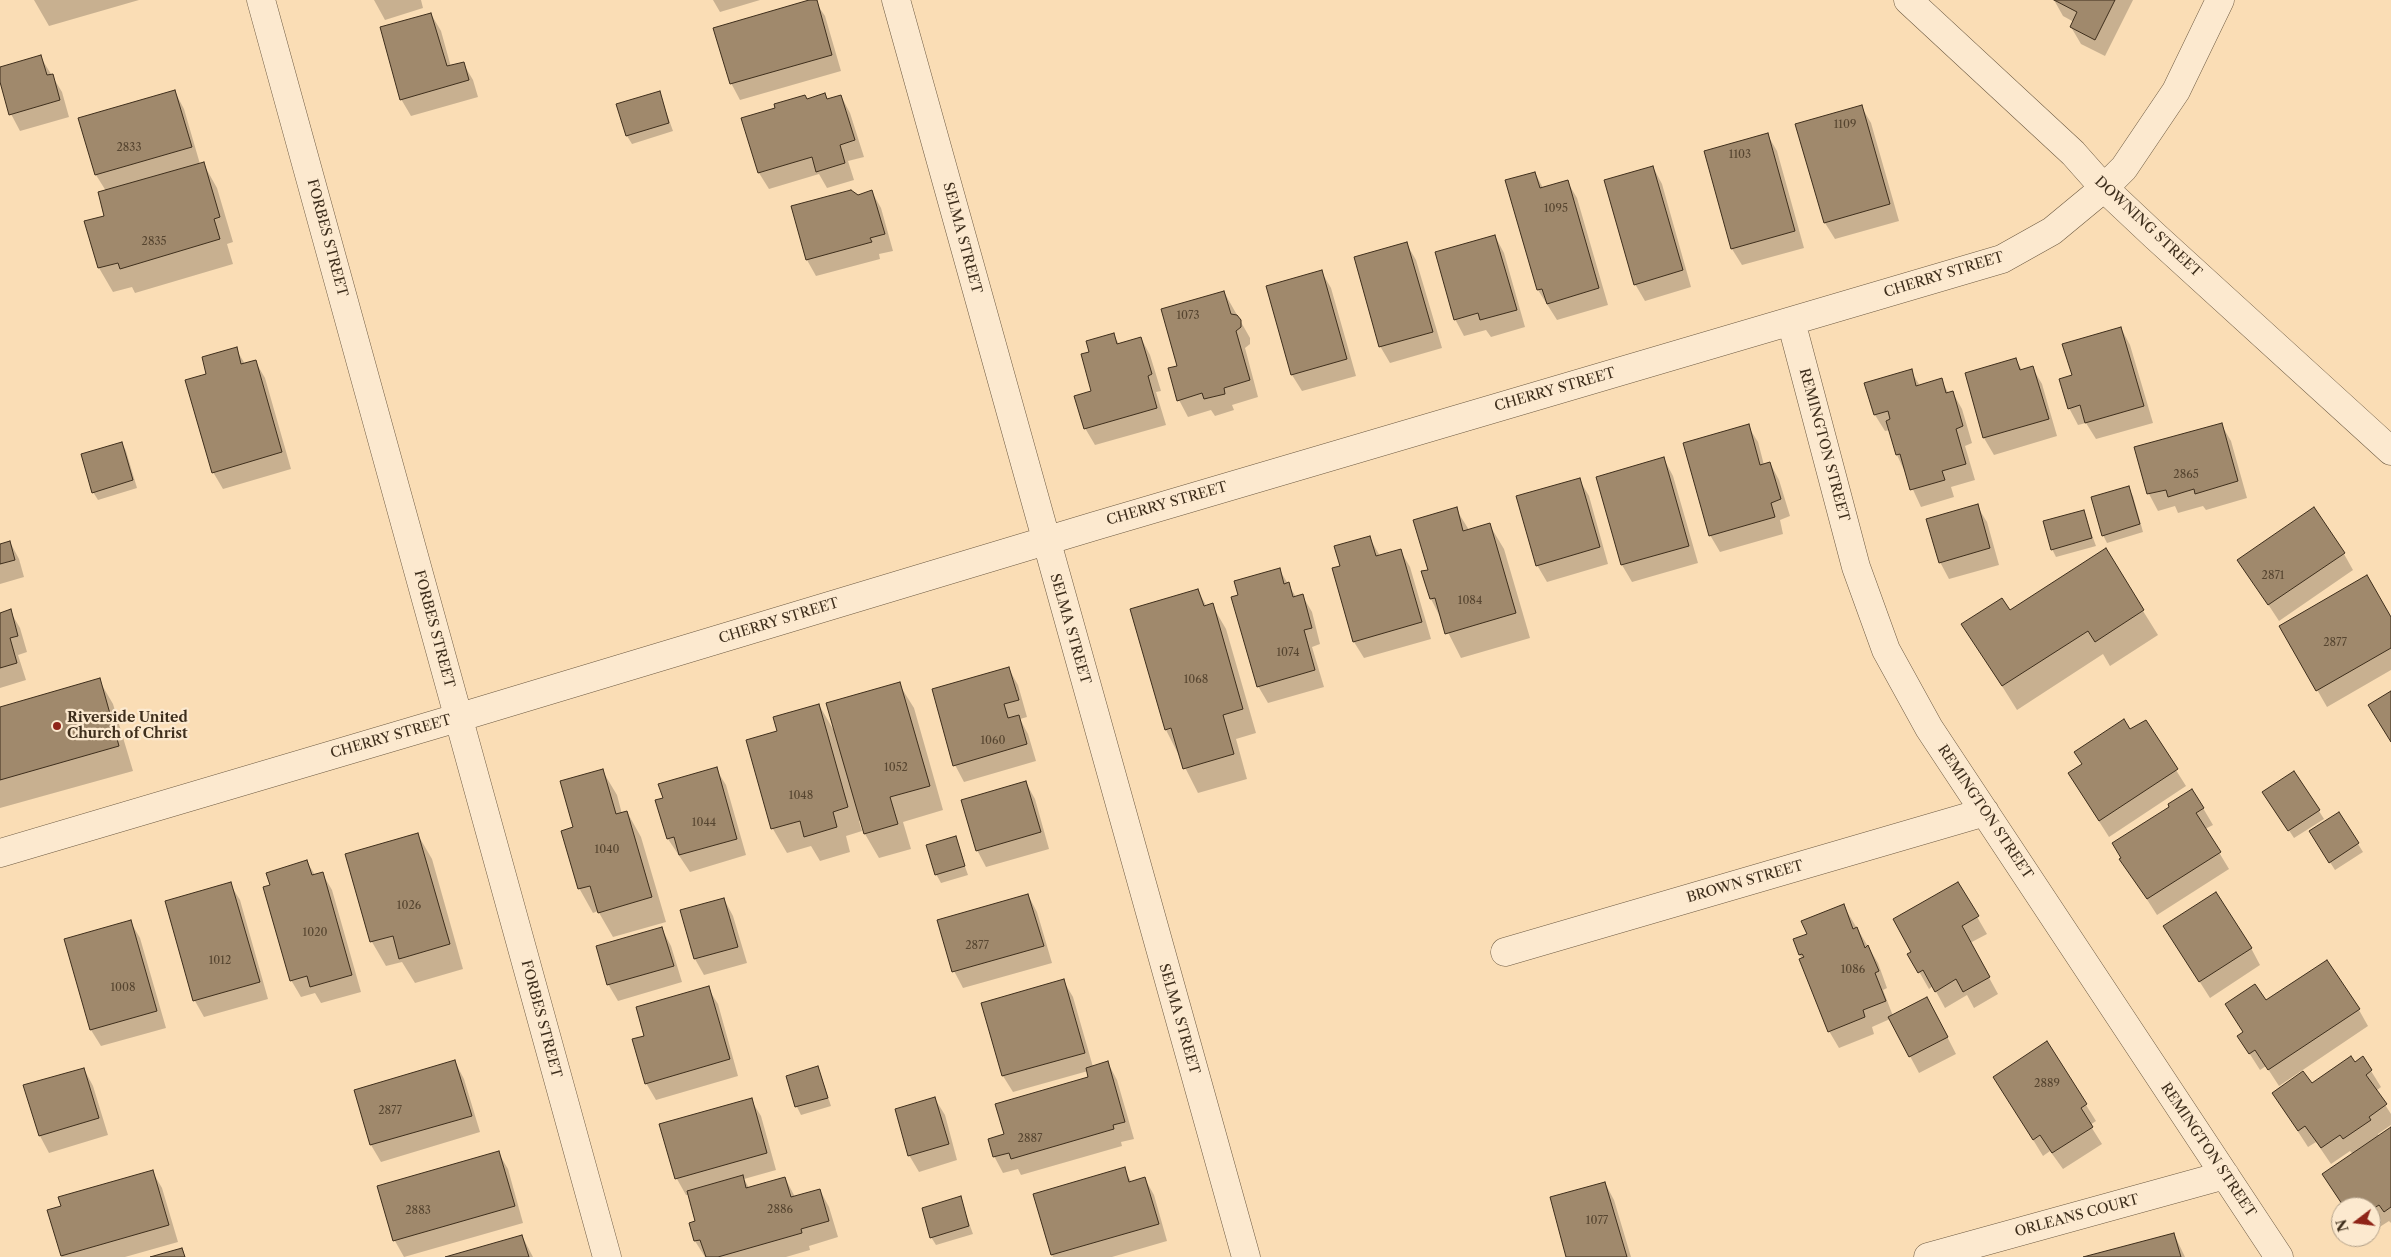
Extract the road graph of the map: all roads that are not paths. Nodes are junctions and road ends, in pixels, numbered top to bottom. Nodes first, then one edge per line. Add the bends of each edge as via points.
1 (261, 0) edge
2 (896, 0) edge
3 (1908, 0) edge
4 (2220, 0) edge
5 (2104, 188) junction
6 (1791, 321) junction
7 (2391, 451) edge
8 (1045, 541) junction
9 (458, 718) junction
10 (1985, 812) junction
11 (0, 853) edge
12 (1505, 952) dead end
13 (2225, 1175) junction
14 (607, 1257) edge
15 (1246, 1257) edge
16 (1928, 1257) edge
17 (2279, 1257) edge

1 - 9 street, FORBES STREET
2 - 8 street, SELMA STREET
3 - 5 street, DOWNING STREET via 2072,153
4 - 5 street, CHERRY STREET via 2176,90 2124,168
5 - 6 street, CHERRY STREET via 2052,231 2002,259
5 - 7 street, DOWNING STREET
6 - 8 street, CHERRY STREET
6 - 10 street, REMINGTON STREET via 1856,567 1886,650 1929,728
8 - 9 street, CHERRY STREET
8 - 15 street, SELMA STREET
9 - 11 street, CHERRY STREET
9 - 14 street, FORBES STREET
10 - 12 street, BROWN STREET
10 - 13 street, REMINGTON STREET
13 - 16 street, ORLEANS COURT
13 - 17 street, REMINGTON STREET

